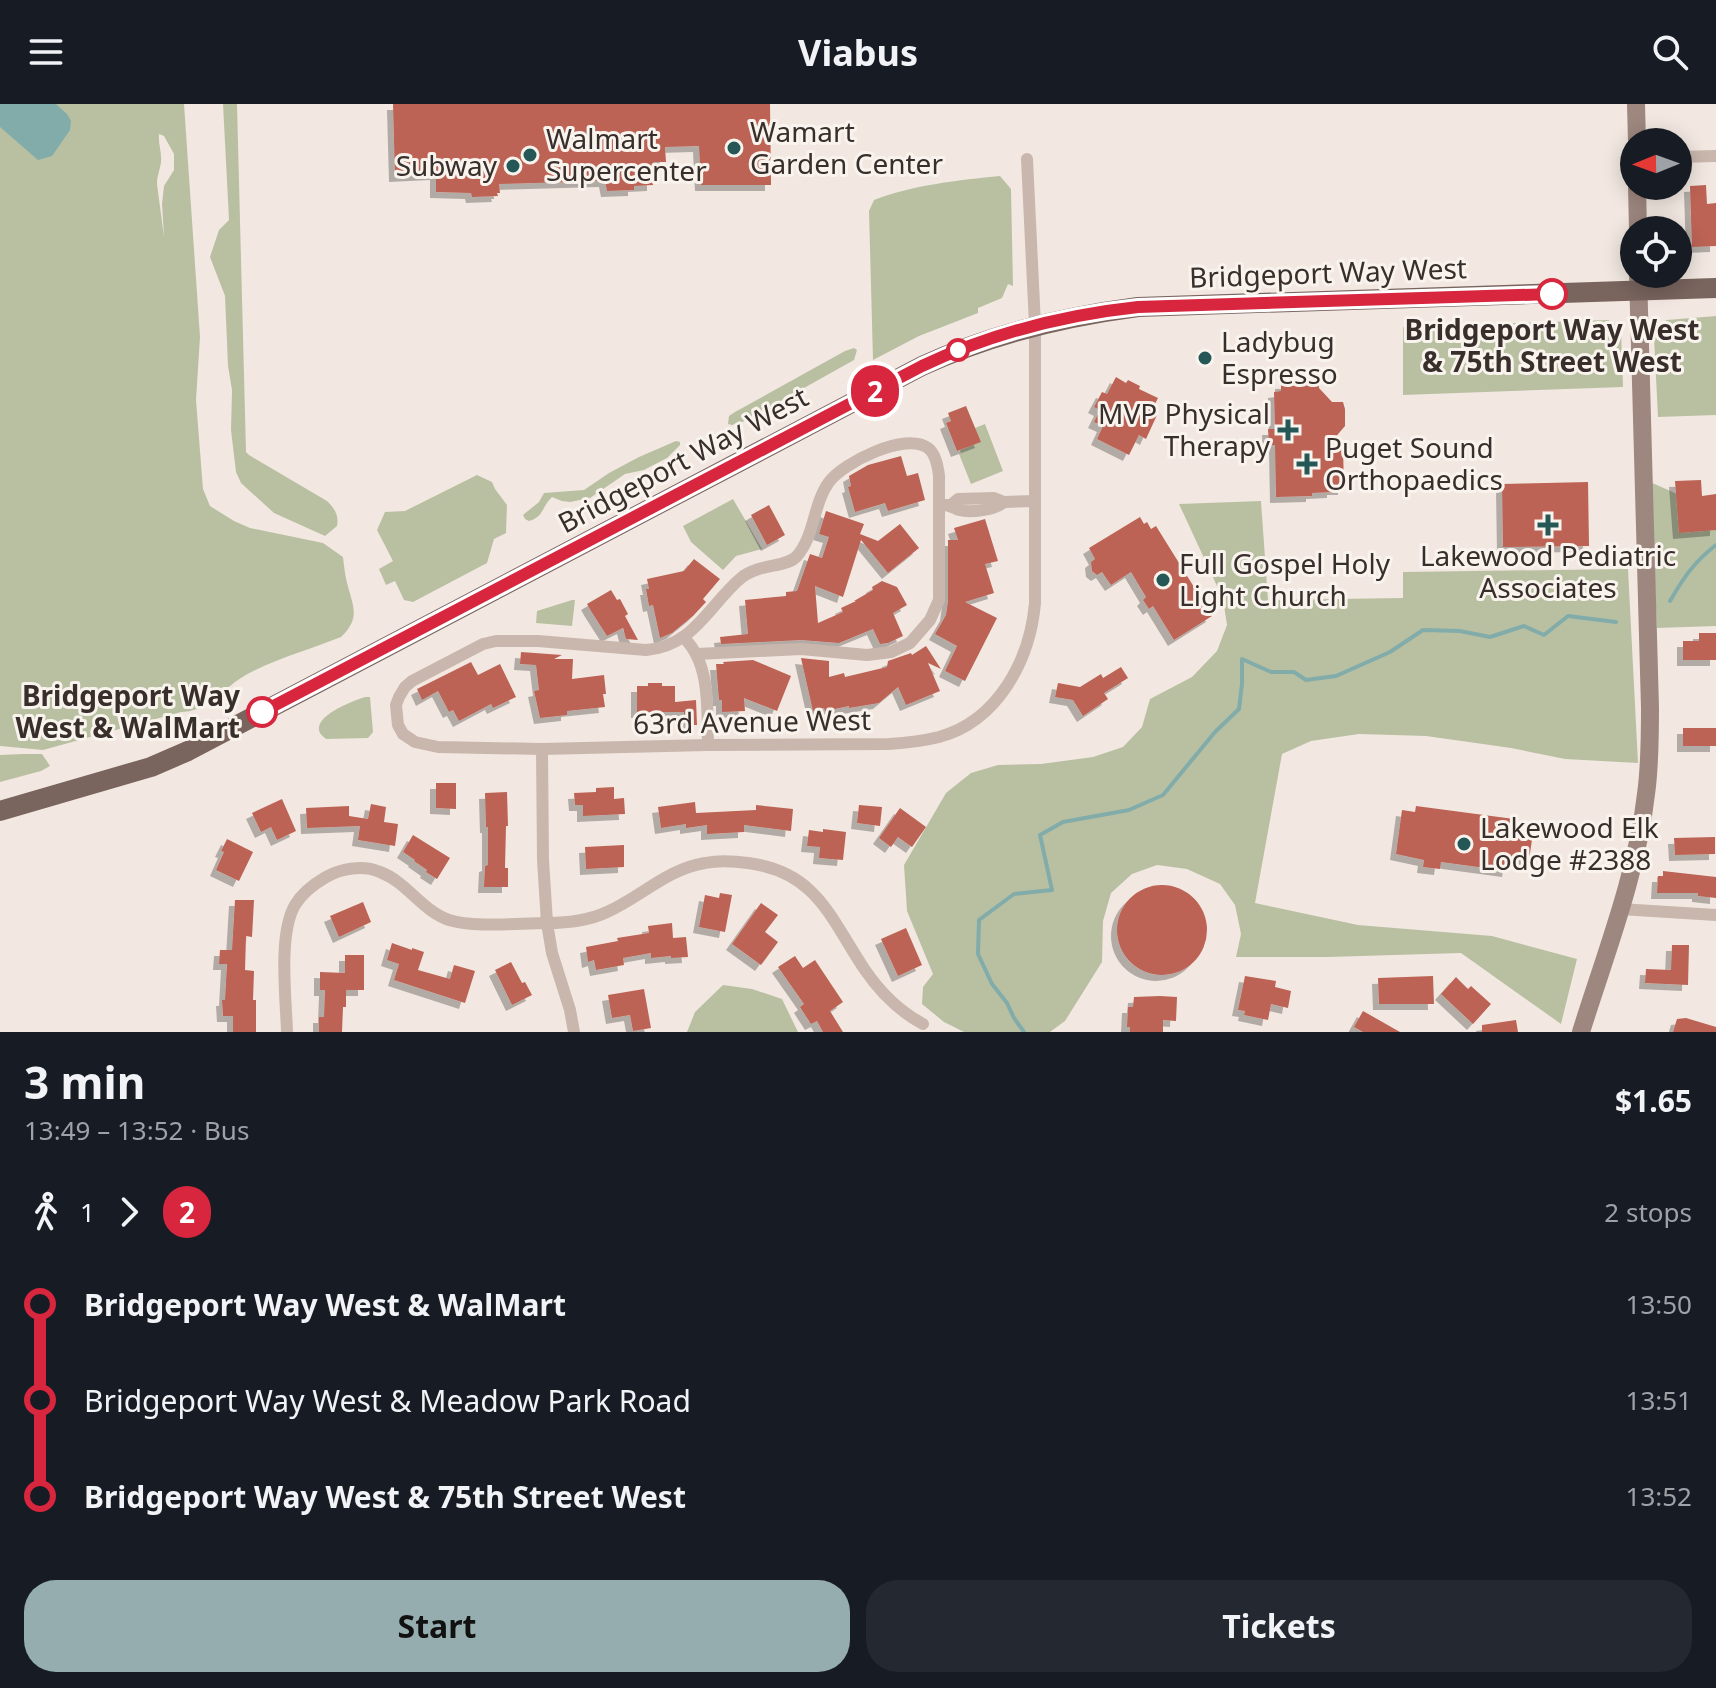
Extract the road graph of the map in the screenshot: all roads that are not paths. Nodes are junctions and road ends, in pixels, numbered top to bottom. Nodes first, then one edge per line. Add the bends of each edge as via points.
1 (1636, 104) edge
2 (1637, 128) edge
3 (1716, 156) edge
4 (1692, 157) edge
5 (1027, 159) dead end
6 (1620, 283) edge
7 (1692, 286) edge
8 (1638, 288) edge
9 (1716, 288) edge
10 (1035, 325) junction
11 (1035, 501) junction
12 (945, 505) junction
13 (684, 638) junction
14 (697, 654) junction
15 (708, 745) junction
16 (542, 749) junction
17 (0, 811) edge
18 (1620, 909) junction
19 (1716, 915) edge
20 (547, 923) junction
21 (923, 1024) dead end
22 (287, 1032) edge
23 (574, 1032) edge
24 (1581, 1032) edge

1 - 2 street
3 - 4 street
5 - 10 street
6 - 10 main road, Bridgeport Way West via 1138,307
7 - 9 main road, Bridgeport Way West
8 - 18 street via 1650,755 1644,812
10 - 11 street
10 - 17 main road, Bridgeport Way West via 922,366 188,751
11 - 12 street via 958,499
11 - 15 street, 63rd Avenue West via 1034,620 1010,681 980,715 960,729 929,739 889,744
12 - 13 street via 935,458 926,446 882,449 853,461 832,478 797,556 743,577
12 - 14 street via 938,603 921,633 903,647 867,655 801,649
13 - 14 street
13 - 16 street, 63rd Avenue West via 646,650 538,641 488,643 412,681 400,693 400,730 424,745
14 - 15 street via 705,684
15 - 16 street, 63rd Avenue West
16 - 20 street
18 - 19 street
18 - 24 street
20 - 21 street via 606,913 695,865 720,861 764,866 809,888 877,986
20 - 22 street via 454,921 431,911 382,873 362,868 336,872 315,884 293,908 285,955
20 - 23 street

